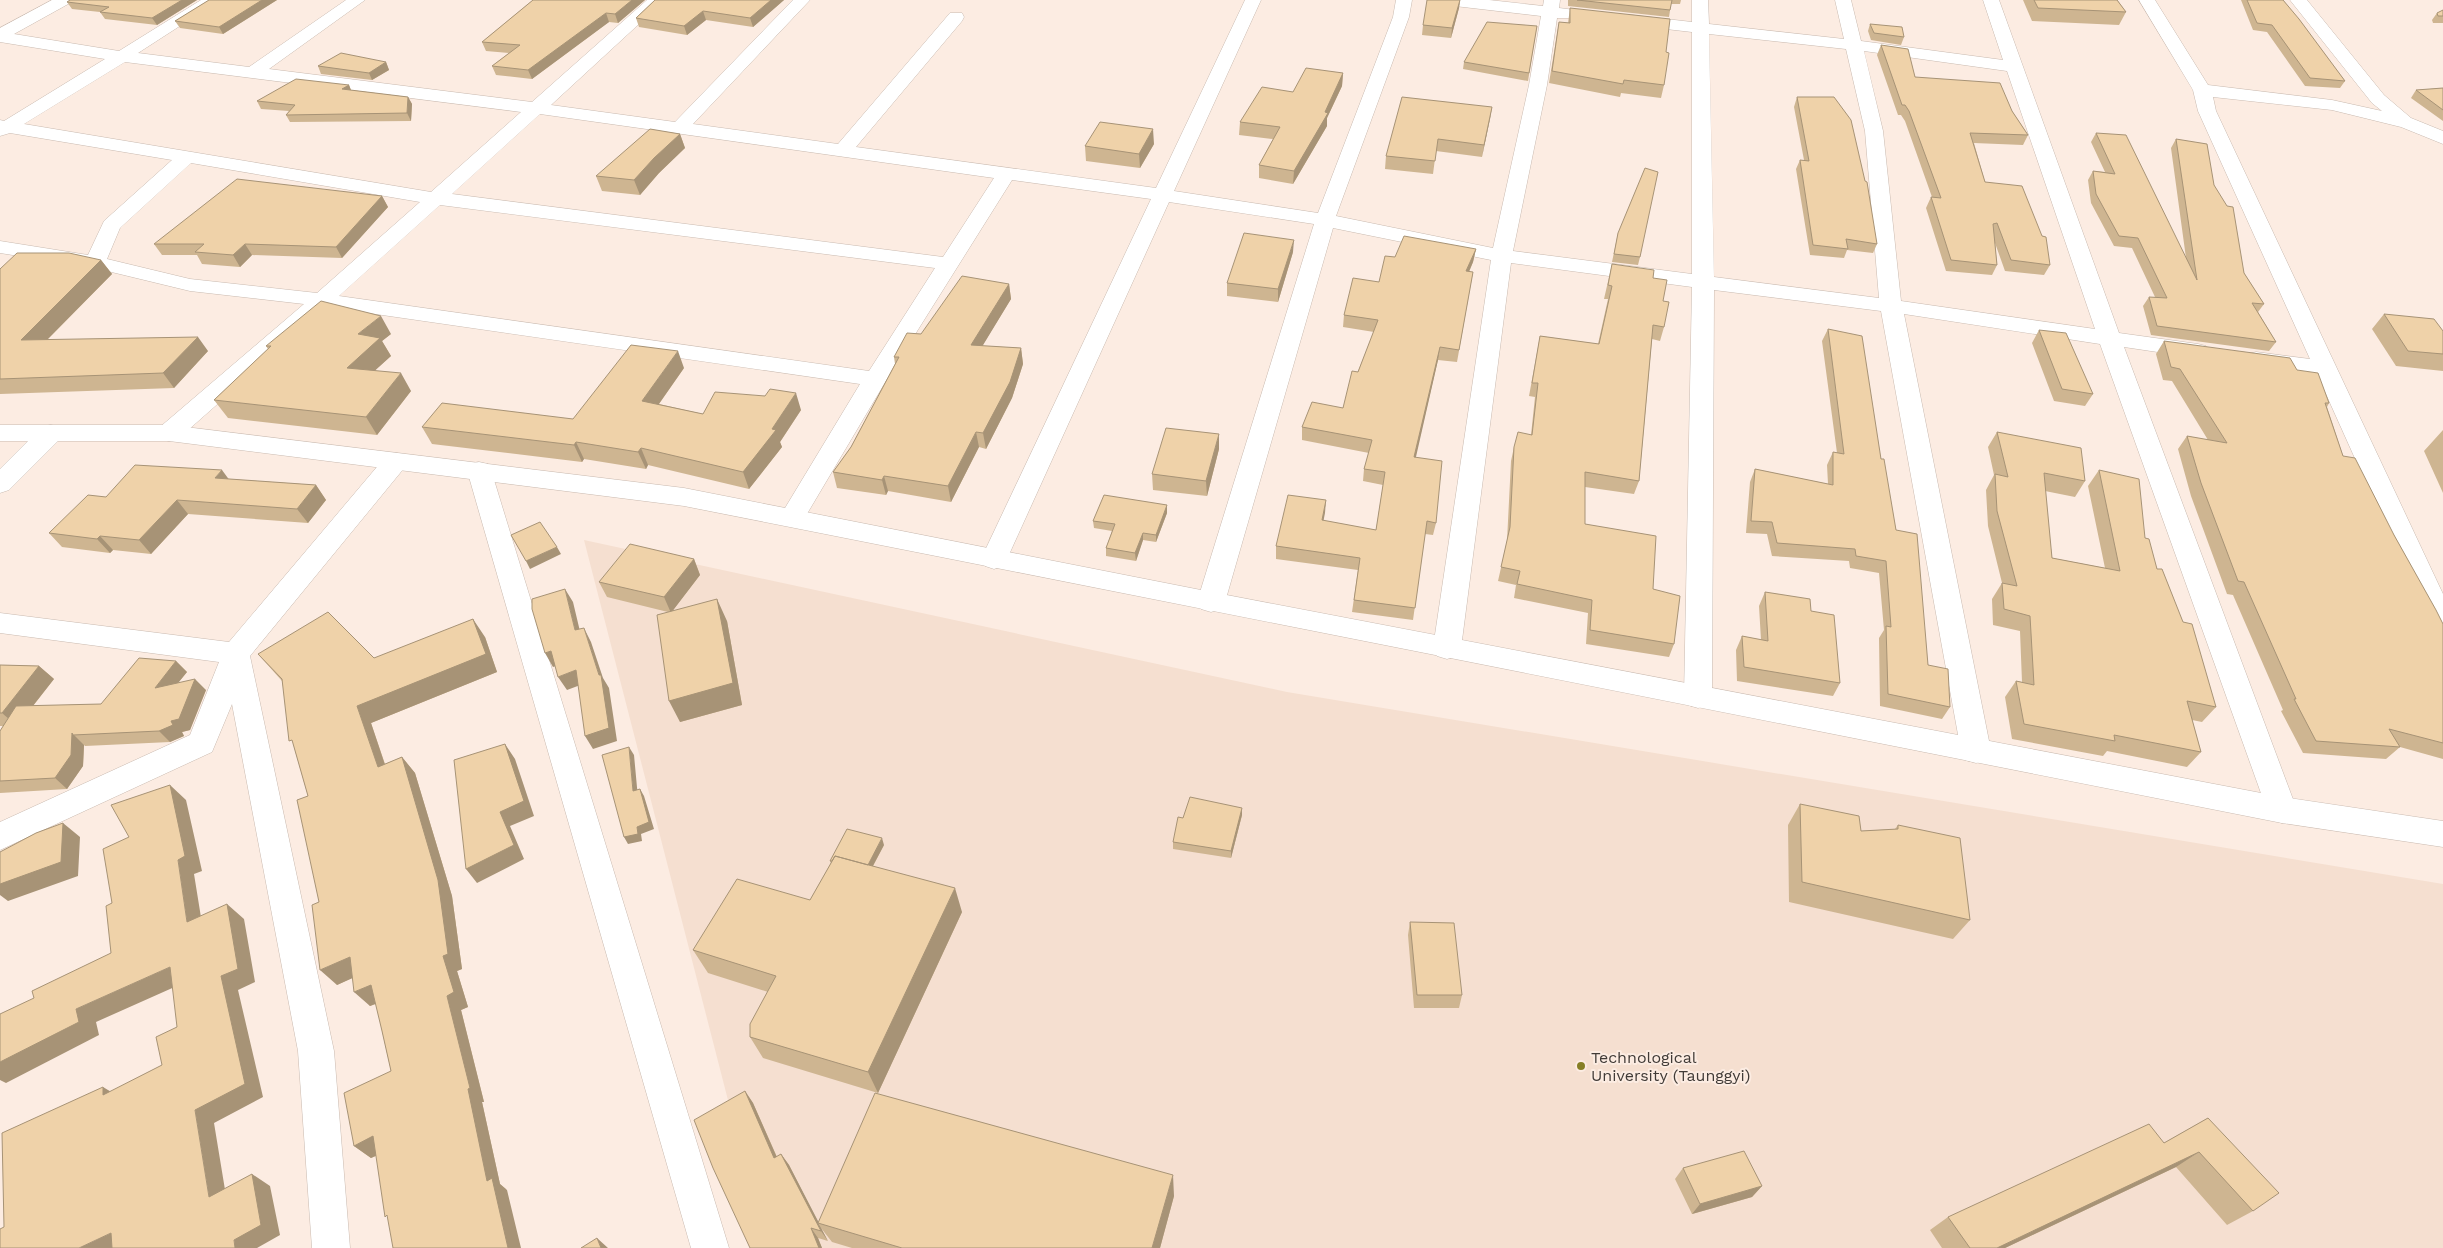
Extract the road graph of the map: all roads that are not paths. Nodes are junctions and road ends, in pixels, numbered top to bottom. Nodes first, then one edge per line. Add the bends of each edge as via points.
1 (64, 0) edge
2 (212, 0) edge
3 (357, 0) edge
4 (657, 0) edge
5 (802, 0) edge
6 (1253, 0) edge
7 (1404, 0) edge
8 (1446, 0) edge
9 (1700, 0) edge
10 (1843, 0) edge
11 (1992, 0) edge
12 (2147, 0) edge
13 (2298, 0) edge
14 (1552, 6) edge
15 (1589, 16) edge
16 (956, 17) dead end
17 (1617, 19) edge
18 (1702, 28) junction
19 (0, 36) edge
20 (1854, 45) junction
21 (120, 56) junction
22 (2015, 66) junction
23 (255, 71) junction
24 (2202, 90) junction
25 (2378, 100) junction
26 (2332, 105) junction
27 (536, 108) junction
28 (2407, 123) junction
29 (3, 128) edge
30 (679, 128) junction
31 (2443, 138) edge
32 (843, 150) junction
33 (187, 157) junction
34 (1007, 173) junction
35 (1162, 195) junction
36 (434, 198) junction
37 (1325, 220) junction
38 (0, 246) edge
39 (1502, 256) junction
40 (95, 262) junction
41 (950, 264) junction
42 (1703, 281) junction
43 (322, 300) junction
44 (1890, 306) junction
45 (2110, 339) junction
46 (2326, 368) junction
47 (875, 379) junction
48 (0, 433) edge
49 (51, 433) junction
50 (169, 434) junction
51 (396, 461) junction
52 (479, 470) junction
53 (0, 484) edge
54 (792, 518) junction
55 (994, 559) junction
56 (1211, 602) junction
57 (0, 623) edge
58 (2443, 623) edge
59 (1447, 648) junction
60 (236, 654) junction
61 (1698, 697) junction
62 (1976, 751) junction
63 (2282, 810) junction
64 (2443, 834) edge
65 (0, 837) edge
66 (331, 1248) edge
67 (710, 1248) edge

1 - 19 street
2 - 21 street
3 - 23 street
4 - 27 street
5 - 30 street
6 - 35 street
7 - 37 street
8 - 14 street
9 - 18 street
10 - 20 street
11 - 22 street
12 - 24 street
13 - 25 street
14 - 15 street
14 - 39 street
16 - 32 street
17 - 18 street
18 - 20 street
18 - 42 street
19 - 21 street
20 - 22 street
20 - 44 street via 1874,131
21 - 23 street
21 - 29 street
22 - 45 street
23 - 27 street
24 - 26 street
24 - 46 street via 2207,111
25 - 26 street
25 - 28 street
26 - 28 street
27 - 30 street
27 - 36 street
28 - 31 street
29 - 33 street
30 - 32 street
32 - 34 street
33 - 36 street
33 - 40 street via 111,224
34 - 35 street
34 - 41 street
35 - 37 street
35 - 55 street
36 - 41 street
36 - 43 street
37 - 39 street
37 - 56 street
38 - 40 street
39 - 42 street
39 - 59 street
40 - 43 street via 190,284
41 - 47 street
42 - 44 street
42 - 61 street
43 - 47 street
43 - 50 street
44 - 45 street
44 - 62 street
45 - 46 street
45 - 63 street
46 - 58 street
47 - 54 street
48 - 49 street
49 - 50 street
49 - 53 street
50 - 51 street
51 - 52 street
51 - 60 street
52 - 54 street via 684,497
52 - 67 street
54 - 55 street
55 - 56 street
56 - 59 street
57 - 60 street
59 - 61 street
60 - 65 street via 202,743
60 - 66 street via 316,1051
61 - 62 street
62 - 63 street
63 - 64 street

